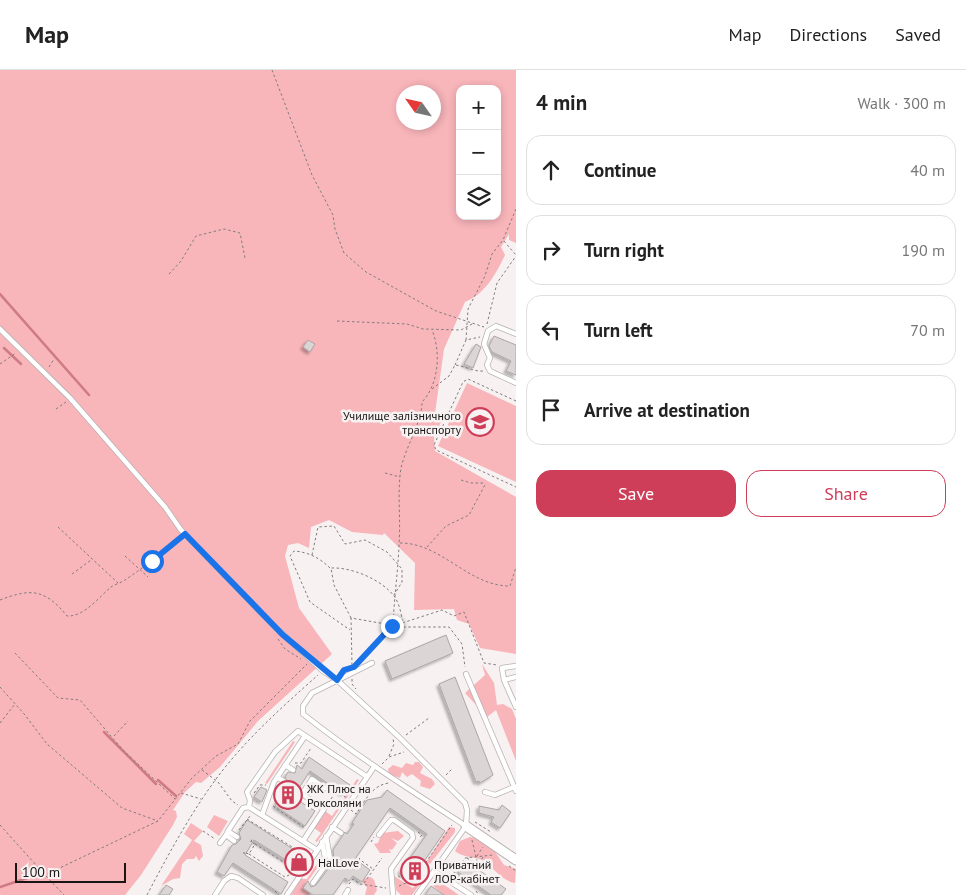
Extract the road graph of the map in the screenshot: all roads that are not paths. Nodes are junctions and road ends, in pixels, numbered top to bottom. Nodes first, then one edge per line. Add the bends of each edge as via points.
1 (0, 329) edge
2 (516, 334) edge
3 (516, 383) edge
4 (372, 663) dead end
5 (516, 666) edge
6 (466, 674) road end
7 (516, 677) edge
8 (338, 680) junction
9 (504, 680) junction
10 (516, 706) edge
11 (305, 736) junction
12 (287, 766) junction
13 (376, 768) junction
14 (293, 770) dead end
15 (366, 776) junction
16 (279, 778) junction
17 (285, 782) dead end
18 (327, 788) road end
19 (515, 789) edge
20 (485, 792) dead end
21 (249, 807) junction
22 (262, 815) junction
23 (332, 826) junction
24 (466, 826) junction
25 (227, 833) junction
26 (342, 833) dead end
27 (377, 835) road end
28 (326, 836) junction
29 (236, 839) dead end
30 (322, 842) junction
31 (220, 843) road end
32 (302, 843) junction
33 (317, 850) junction
34 (325, 857) dead end
35 (515, 858) edge
36 (434, 871) junction
37 (313, 883) dead end
38 (215, 895) edge
39 (263, 895) edge
40 (287, 895) edge
41 (393, 895) edge
42 (417, 895) edge
43 (471, 895) edge

1 - 8 lane via 70,398 185,534 278,631
2 - 3 lane via 496,326 486,330 484,338 490,358 489,369
4 - 8 lane
5 - 9 lane via 502,668
6 - 19 lane
7 - 9 lane
8 - 13 lane via 312,693 301,711
8 - 24 lane via 465,803
9 - 10 lane
11 - 12 lane
11 - 15 lane
11 - 21 lane via 298,731 275,752 247,792
12 - 14 lane
12 - 16 lane
13 - 15 lane
13 - 24 lane
15 - 23 lane
16 - 17 lane
16 - 22 lane
18 - 32 lane via 312,779 302,794 324,809
19 - 20 lane via 495,794
21 - 22 lane
21 - 25 lane via 243,808
22 - 32 lane
23 - 26 lane
23 - 28 lane
24 - 35 street
24 - 36 lane
25 - 29 lane
25 - 31 lane
27 - 41 lane via 391,820 412,833 413,838 391,871
28 - 30 lane
28 - 37 lane via 330,859
30 - 33 lane
30 - 34 lane
32 - 33 lane
33 - 40 lane
36 - 42 lane
36 - 43 lane
38 - 39 lane via 231,876

